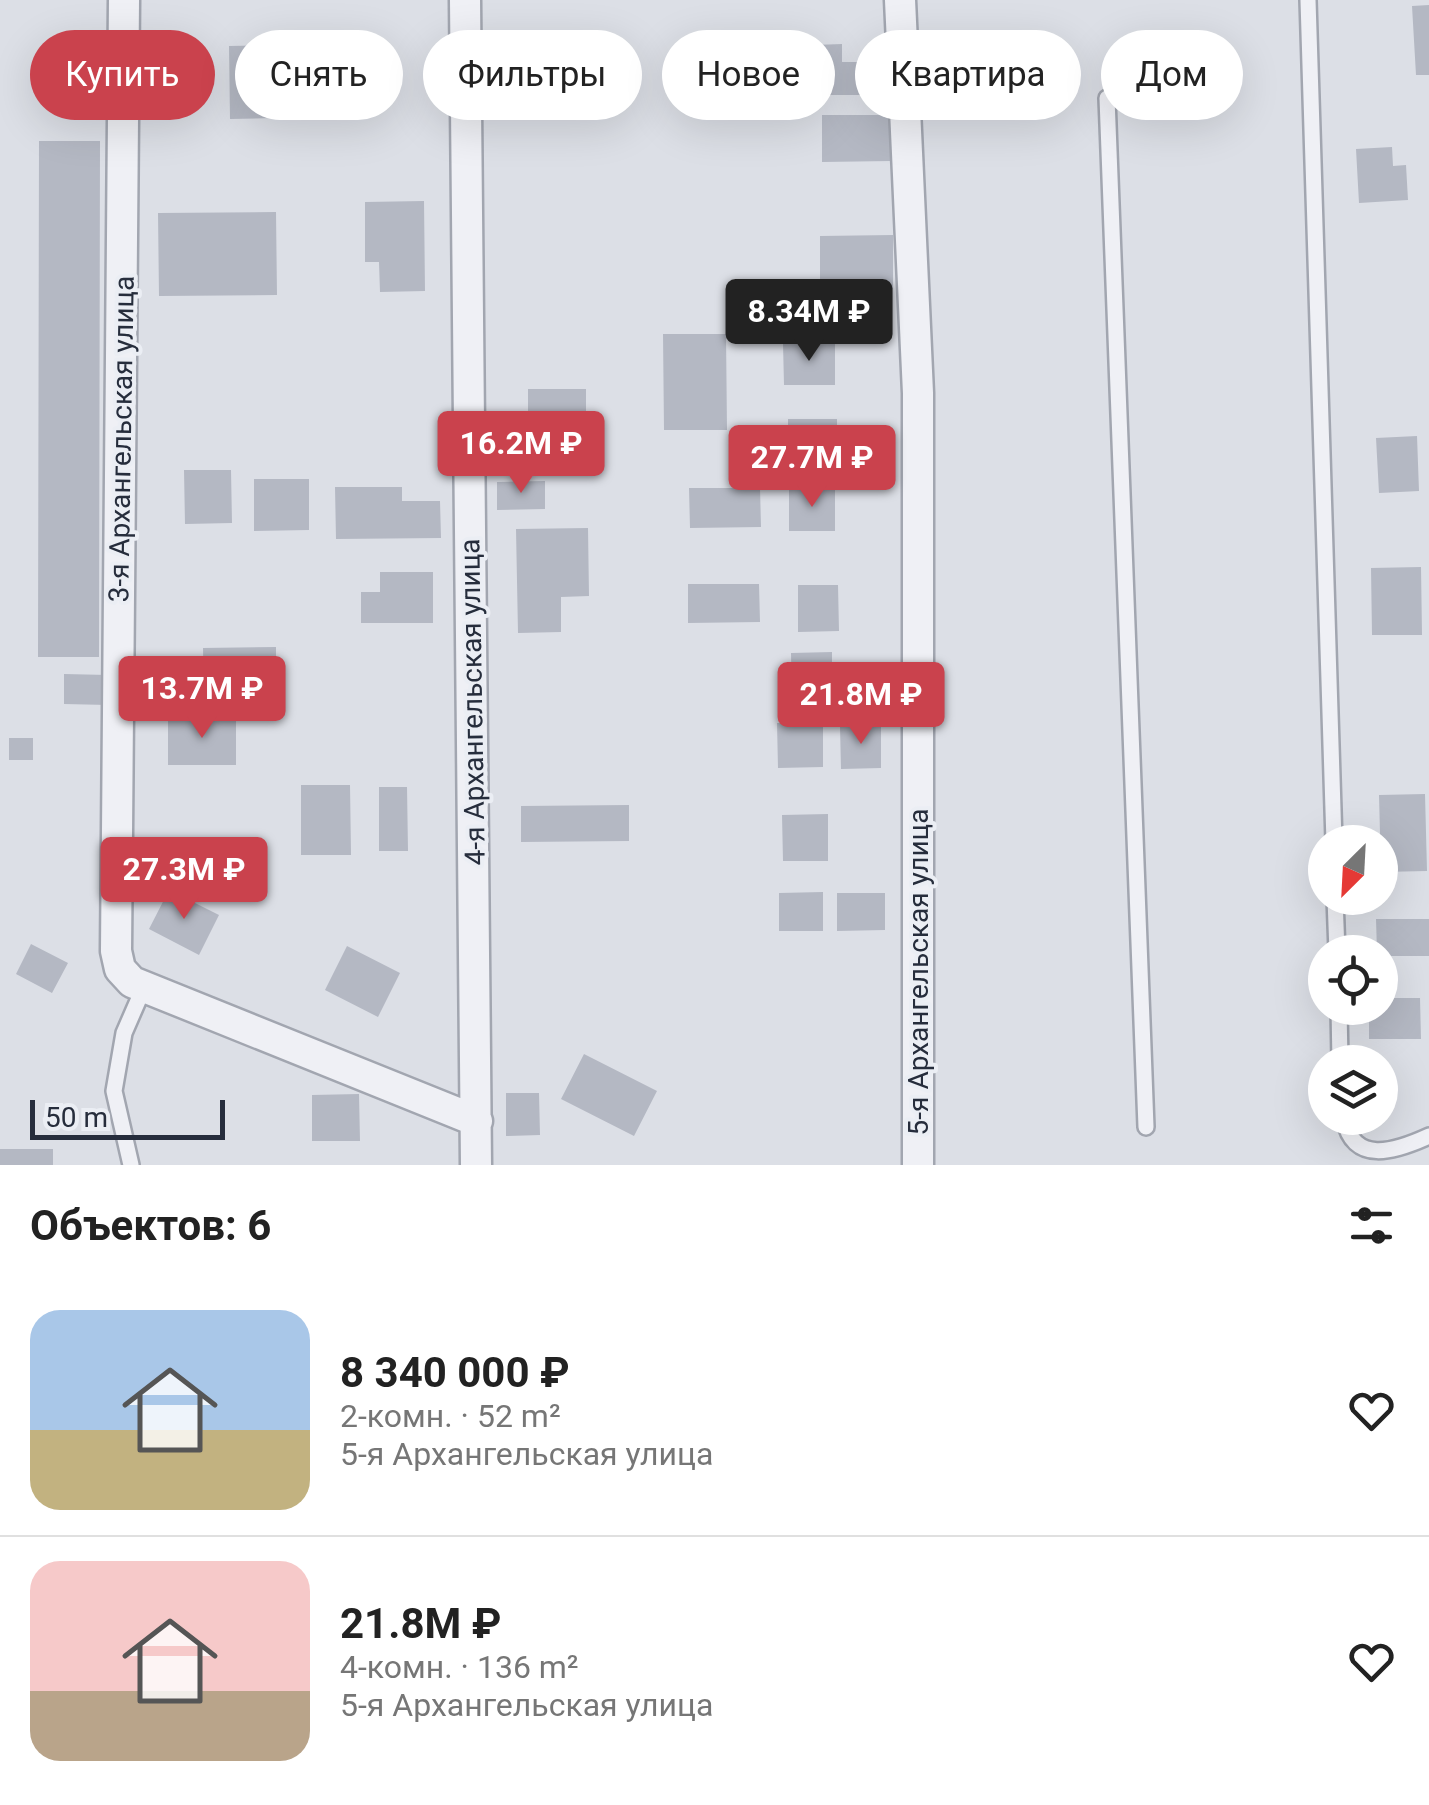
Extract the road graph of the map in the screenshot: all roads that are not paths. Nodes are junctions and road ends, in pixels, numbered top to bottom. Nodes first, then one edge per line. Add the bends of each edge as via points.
1 (124, 0) edge
2 (465, 0) edge
3 (900, 0) edge
4 (1308, 0) edge
5 (1108, 120) edge
6 (1333, 825) edge
7 (144, 987) junction
8 (477, 1121) junction
9 (1146, 1126) dead end
10 (1348, 1135) edge
11 (1429, 1136) edge
12 (131, 1165) edge
13 (476, 1165) edge
14 (918, 1165) edge

1 - 7 street, 3-я Архангельская улица via 116,951 120,969
2 - 8 street, 4-я Архангельская улица
3 - 14 street, 5-я Архангельская улица via 918,392
4 - 6 lane
5 - 9 lane
7 - 8 street
7 - 12 lane via 124,1033 114,1091
8 - 13 street, 4-я Архангельская улица
10 - 11 lane via 1370,1153

